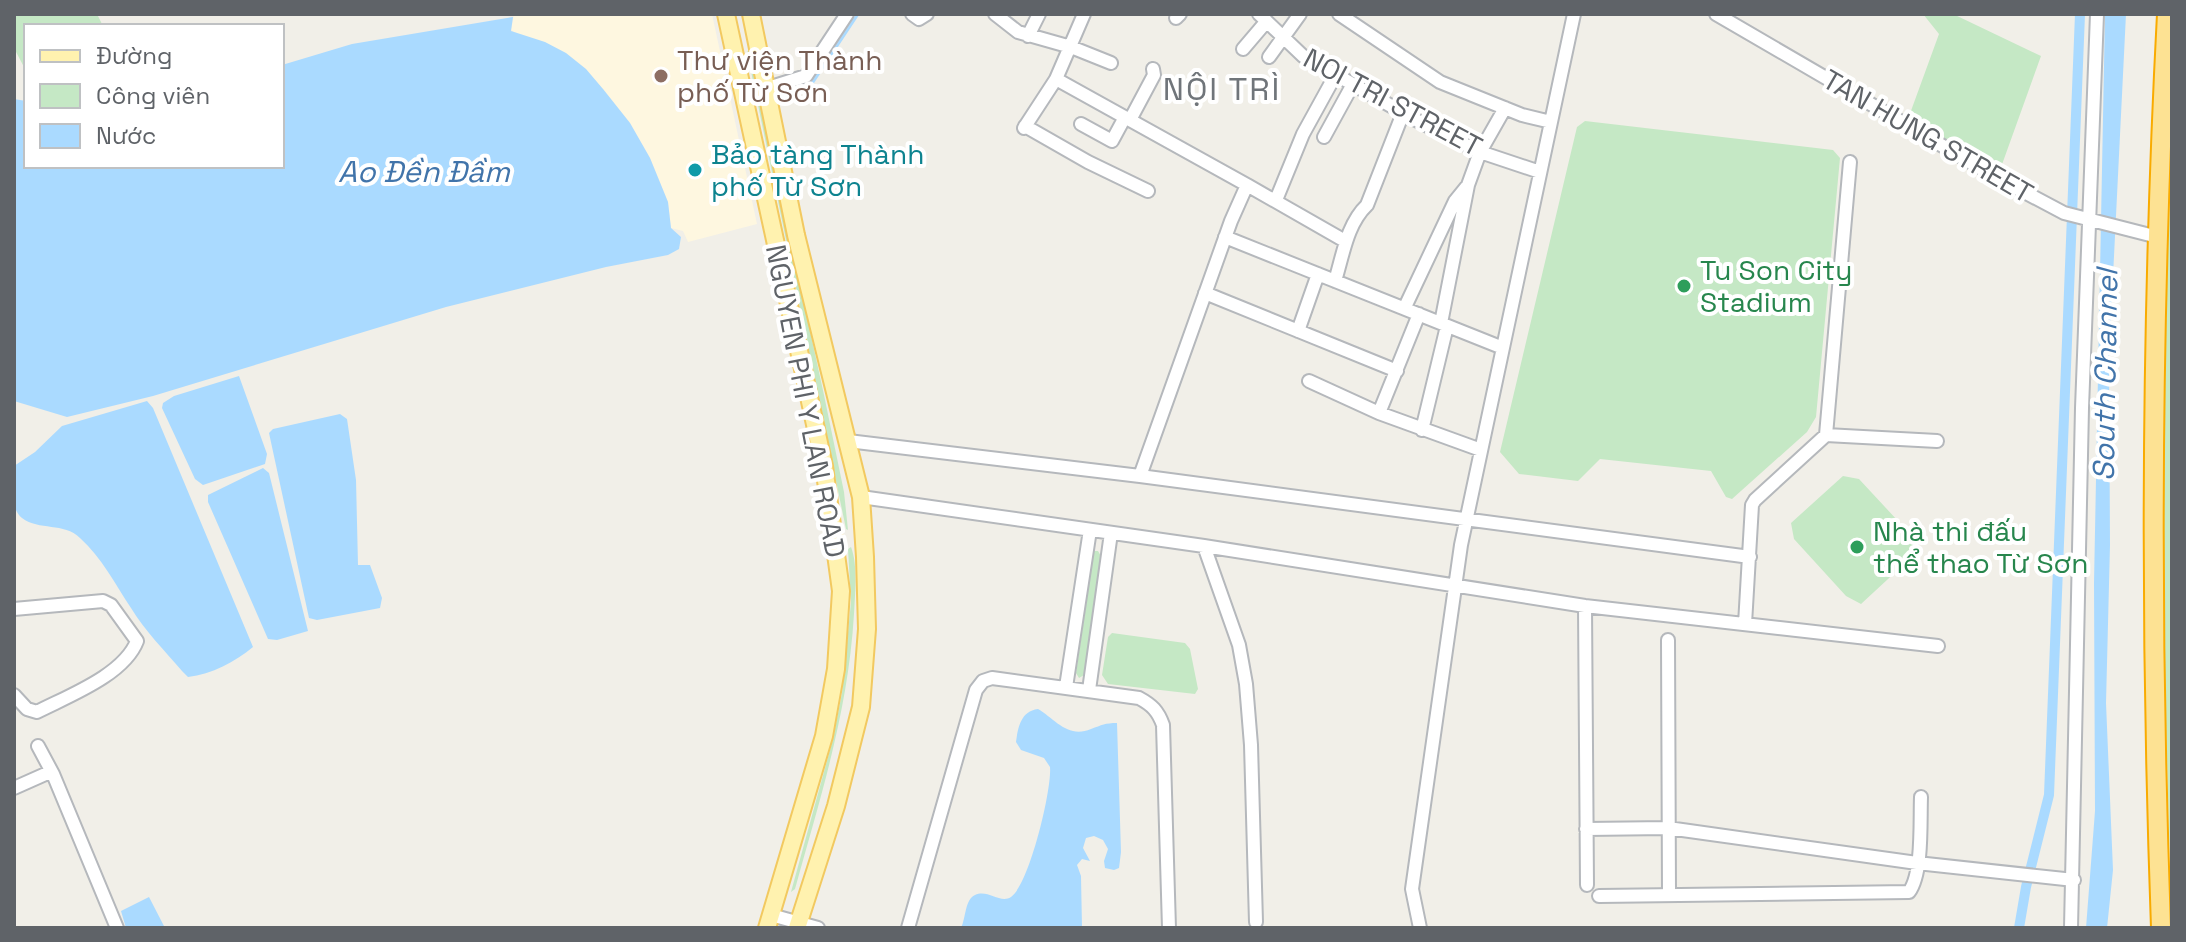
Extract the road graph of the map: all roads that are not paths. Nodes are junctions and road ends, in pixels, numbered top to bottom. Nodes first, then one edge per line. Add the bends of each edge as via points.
1 (726, 14) edge
2 (847, 14) edge
3 (912, 14) edge
4 (927, 14) edge
5 (1039, 14) edge
6 (1084, 14) edge
7 (1300, 14) edge
8 (1339, 14) edge
9 (1574, 14) edge
10 (1716, 14) edge
11 (2097, 14) edge
12 (2167, 14) edge
13 (997, 15) edge
14 (1262, 18) edge
15 (753, 21) edge
16 (730, 33) junction
17 (1028, 36) junction
18 (1283, 39) junction
19 (1071, 47) junction
20 (1243, 49) dead end
21 (1269, 57) dead end
22 (1111, 63) dead end
23 (1153, 69) dead end
24 (1336, 74) junction
25 (1056, 79) junction
26 (1353, 84) junction
27 (768, 88) junction
28 (1505, 108) junction
29 (1403, 113) junction
30 (1127, 118) junction
31 (1551, 122) junction
32 (1081, 124) dead end
33 (1303, 134) junction
34 (1480, 152) junction
35 (1850, 162) dead end
36 (1540, 172) junction
37 (1247, 185) junction
38 (1468, 185) junction
39 (1148, 191) dead end
40 (1276, 200) junction
41 (2089, 221) junction
42 (2150, 235) dead end
43 (1225, 237) junction
44 (1345, 241) junction
45 (1318, 274) junction
46 (1335, 281) junction
47 (1205, 293) junction
48 (1405, 307) junction
49 (1419, 314) junction
50 (1444, 324) junction
51 (1298, 331) junction
52 (1503, 348) junction
53 (1397, 371) junction
54 (1309, 381) dead end
55 (1379, 413) junction
56 (1422, 430) junction
57 (1826, 435) junction
58 (848, 441) junction
59 (1937, 441) dead end
60 (1481, 450) junction
61 (1140, 476) junction
62 (861, 497) junction
63 (1466, 520) junction
64 (1090, 530) junction
65 (1111, 533) junction
66 (1204, 546) junction
67 (1750, 557) junction
68 (1455, 587) junction
69 (1585, 606) junction
70 (14, 609) edge
71 (1745, 624) junction
72 (1668, 640) dead end
73 (1938, 646) dead end
74 (1066, 687) junction
75 (1089, 690) junction
76 (14, 695) edge
77 (38, 746) dead end
78 (50, 772) junction
79 (14, 788) edge
80 (1921, 797) dead end
81 (1668, 828) junction
82 (1586, 829) junction
83 (1917, 863) junction
84 (2074, 880) junction
85 (1587, 885) dead end
86 (1669, 893) junction
87 (1599, 896) dead end
88 (769, 922) edge
89 (1256, 922) dead end
90 (798, 925) edge
91 (117, 928) edge
92 (818, 928) edge
93 (908, 928) edge
94 (1169, 928) edge
95 (1420, 928) edge
96 (2071, 928) edge
97 (2161, 928) edge

1 - 16 main road, NGUYEN PHI Y LAN ROAD
2 - 27 street via 806,76
3 - 4 street via 919,19
5 - 17 street
6 - 19 street
7 - 18 street
8 - 28 street via 1440,82
9 - 31 street
10 - 41 street, TAN HUNG STREET via 1996,177
11 - 41 street
12 - 97 highway via 2154,456
13 - 17 street
14 - 18 street, NOI TRI STREET
14 - 20 street
15 - 16 main road
15 - 27 main road, NGUYEN PHI Y LAN ROAD
16 - 88 main road, NGUYEN PHI Y LAN ROAD via 824,466 841,591 836,669 824,736
17 - 19 street
18 - 21 street
18 - 24 street, NOI TRI STREET
19 - 22 street
19 - 25 street
23 - 30 street
24 - 26 street, NOI TRI STREET
24 - 33 street
25 - 30 street
25 - 39 street via 1024,127
26 - 29 street, NOI TRI STREET
26 - 33 street via 1326,141
27 - 58 main road, NGUYEN PHI Y LAN ROAD via 796,235
28 - 31 street
28 - 34 street
29 - 34 street, NOI TRI STREET
29 - 44 street via 1367,205
30 - 32 street via 1112,141
30 - 37 street
31 - 36 street
33 - 40 street
34 - 36 street, NOI TRI STREET
34 - 38 street
35 - 57 street
36 - 52 street
37 - 40 street
37 - 43 street
38 - 48 street via 1455,201
38 - 50 street
40 - 44 street
41 - 42 street, TAN HUNG STREET
41 - 84 street
43 - 45 street
43 - 47 street
44 - 46 street
45 - 46 street
45 - 51 street
46 - 48 street
47 - 51 street
47 - 61 street
48 - 49 street
49 - 50 street
49 - 53 street
50 - 52 street
50 - 56 street
51 - 53 street
52 - 60 street
53 - 55 street
54 - 55 street
55 - 56 street
56 - 60 street
57 - 59 street
57 - 67 street via 1755,500
58 - 61 street
58 - 62 main road, NGUYEN PHI Y LAN ROAD
60 - 63 street
61 - 63 street
62 - 64 street
62 - 90 main road, NGUYEN PHI Y LAN ROAD via 867,629 861,707
63 - 67 street
63 - 68 street
64 - 65 street
64 - 74 street
65 - 66 street
65 - 75 street
66 - 68 street
66 - 89 street via 1239,645 1246,684
67 - 71 street
68 - 69 street
68 - 95 street via 1412,889
69 - 71 street
69 - 82 street
70 - 76 street via 103,601 137,641 132,653 98,681 37,712
71 - 73 street
72 - 81 street
74 - 75 street
74 - 93 street via 992,678 976,690
75 - 94 street via 1139,698 1159,713
77 - 78 street
78 - 79 street
78 - 91 street
80 - 83 street
81 - 82 street
81 - 83 street
81 - 86 street
82 - 85 street
83 - 84 street
83 - 86 street via 1909,892
84 - 96 street
86 - 87 street
88 - 90 street
90 - 92 street

